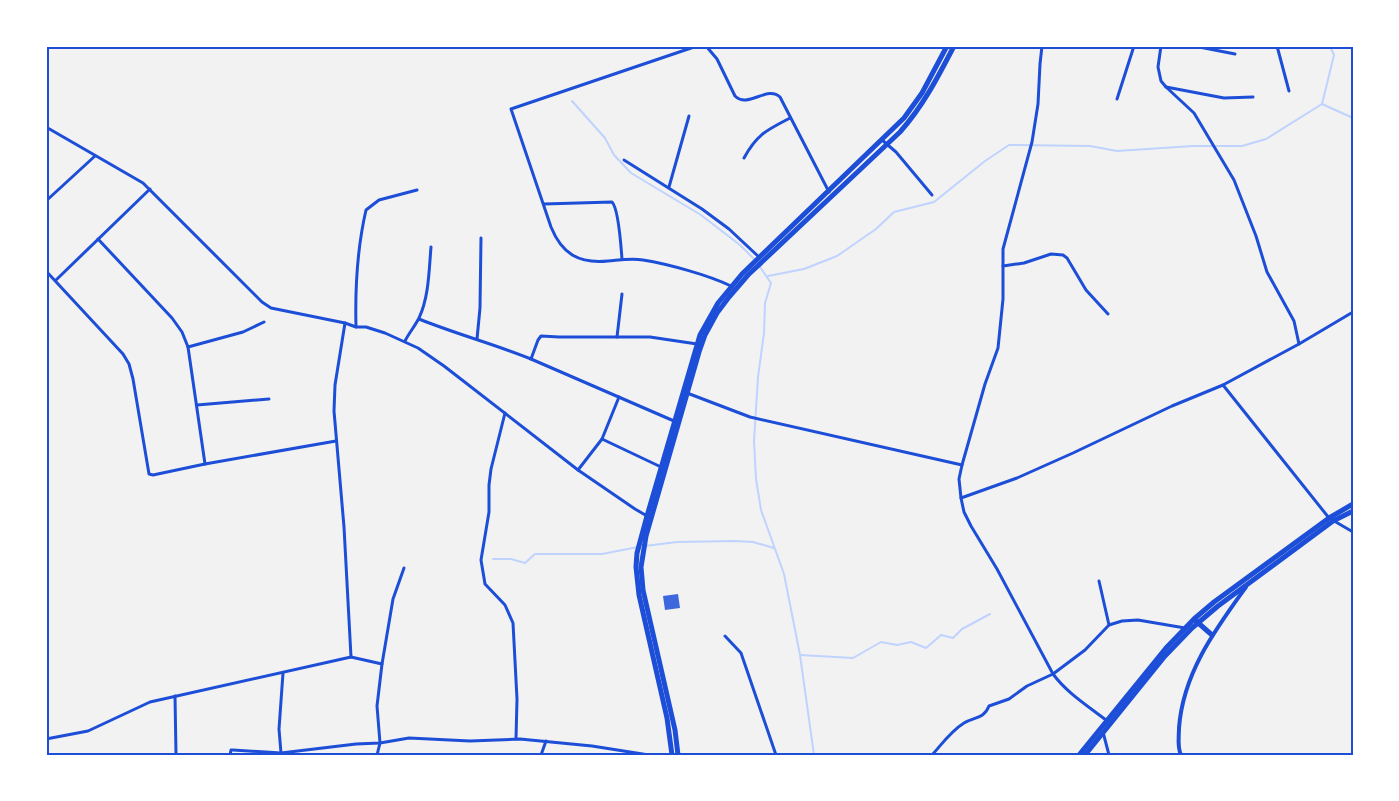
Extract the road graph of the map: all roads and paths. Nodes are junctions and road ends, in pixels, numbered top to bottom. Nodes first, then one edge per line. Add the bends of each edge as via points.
1 (697, 46) edge
2 (706, 46) edge
3 (946, 46) edge
4 (954, 46) edge
5 (1042, 46) edge
6 (1134, 46) edge
7 (1161, 46) edge
8 (1194, 46) edge
9 (1277, 46) edge
10 (1235, 54) dead end
11 (1166, 87) junction
12 (1289, 91) dead end
13 (1253, 97) dead end
14 (1117, 99) dead end
15 (688, 116) dead end
16 (790, 118) junction
17 (46, 127) edge
18 (882, 140) junction
19 (887, 144) junction
20 (95, 156) junction
21 (744, 158) dead end
22 (624, 160) dead end
23 (668, 187) junction
24 (150, 189) junction
25 (416, 190) dead end
26 (830, 194) junction
27 (932, 194) dead end
28 (46, 201) edge
29 (544, 204) junction
30 (481, 238) dead end
31 (98, 239) junction
32 (431, 247) dead end
33 (622, 259) junction
34 (758, 262) junction
35 (1003, 266) junction
36 (46, 271) edge
37 (56, 280) junction
38 (732, 286) junction
39 (622, 294) dead end
40 (1353, 312) edge
41 (1108, 314) dead end
42 (419, 319) junction
43 (264, 322) dead end
44 (345, 323) junction
45 (356, 327) junction
46 (617, 336) junction
47 (477, 339) junction
48 (404, 341) junction
49 (697, 344) junction
50 (1298, 344) junction
51 (188, 346) junction
52 (531, 359) junction
53 (1223, 385) junction
54 (685, 392) junction
55 (619, 397) junction
56 (269, 399) dead end
57 (197, 405) junction
58 (505, 413) junction
59 (674, 421) junction
60 (602, 439) junction
61 (336, 441) junction
62 (205, 464) junction
63 (962, 465) junction
64 (661, 467) junction
65 (578, 470) junction
66 (961, 498) junction
67 (1353, 504) edge
68 (1353, 512) edge
69 (649, 516) junction
70 (1331, 519) junction
71 (1353, 532) edge
72 (404, 568) dead end
73 (1099, 581) dead end
74 (1249, 583) junction
75 (1196, 621) junction
76 (1109, 625) junction
77 (1187, 629) junction
78 (1212, 635) junction
79 (725, 636) dead end
80 (352, 657) junction
81 (382, 664) junction
82 (283, 673) junction
83 (1053, 674) junction
84 (175, 696) junction
85 (1106, 720) junction
86 (1103, 732) junction
87 (46, 739) edge
88 (516, 739) junction
89 (546, 741) junction
90 (380, 743) junction
91 (281, 753) junction
92 (1178, 753) edge
93 (176, 755) edge
94 (230, 755) edge
95 (377, 755) edge
96 (541, 755) edge
97 (649, 755) edge
98 (672, 755) edge
99 (678, 755) edge
100 (776, 755) edge
101 (932, 755) edge
102 (1079, 755) edge
103 (1085, 755) edge
104 (1109, 755) edge

1 - 29 street via 512,109
2 - 16 street via 739,100 776,94
3 - 18 highway via 913,106
4 - 19 highway via 922,106
5 - 35 street via 1030,154 1005,237
6 - 14 street
7 - 11 street via 1158,67
8 - 10 street
9 - 12 street
11 - 13 street via 1224,98
11 - 50 street via 1194,113 1241,196 1267,272 1294,322
15 - 23 street
16 - 21 street via 763,133 753,142
16 - 26 street
17 - 20 street
18 - 19 street
18 - 26 highway
19 - 26 highway
19 - 27 street
20 - 24 street
20 - 28 street
22 - 23 street
23 - 34 street via 729,229
24 - 31 street
24 - 44 street via 262,302 272,308
25 - 45 street via 379,200 366,210 358,250
26 - 34 highway
29 - 33 street via 556,238 569,254 597,262
29 - 33 street via 612,202 617,213
30 - 47 street
31 - 37 street
31 - 51 street via 172,318
32 - 42 street via 426,294
33 - 38 street via 645,260 711,277
34 - 38 highway
34 - 54 highway via 710,325
35 - 41 street via 1051,254 1063,255 1086,290
35 - 63 street via 998,348
36 - 37 street
37 - 62 street via 129,364 149,474
38 - 49 highway via 705,324
39 - 46 street
40 - 50 street
42 - 47 street
42 - 48 street
43 - 51 street via 243,332
44 - 45 street
44 - 61 street via 334,397
45 - 48 street via 366,327
46 - 49 street
46 - 52 street via 541,336
47 - 52 street
48 - 58 street via 444,366
49 - 54 highway
50 - 53 street
51 - 57 street
52 - 55 street
53 - 66 street via 1016,478
53 - 70 street
54 - 59 highway
54 - 63 street via 757,419
54 - 69 highway
55 - 59 street
55 - 60 street
56 - 57 street
57 - 62 street
58 - 65 street
58 - 88 street via 491,469 482,560 485,584 505,605 512,623
59 - 64 highway
60 - 64 street
60 - 65 street
61 - 62 street
61 - 80 street
63 - 66 street
64 - 69 highway
65 - 69 street
66 - 83 street via 971,526
67 - 70 highway
68 - 70 highway
69 - 98 highway via 638,554 637,580
69 - 99 highway via 642,578
70 - 71 street
70 - 74 highway
70 - 75 highway via 1214,602
72 - 81 street via 394,599
73 - 76 street
74 - 75 highway
74 - 78 street
75 - 77 highway
75 - 78 highway
76 - 77 street via 1138,620
76 - 83 street via 1085,650
77 - 85 highway
77 - 86 highway
78 - 92 street via 1184,700
79 - 100 street via 741,653
80 - 81 street
80 - 82 street
81 - 90 street via 378,706
82 - 84 street
82 - 91 street via 279,729
83 - 85 street via 1074,696
83 - 101 street via 1009,699 989,706 981,717 953,730
84 - 87 street via 150,702 88,731
84 - 93 street
85 - 102 highway
86 - 103 highway
86 - 104 street
88 - 89 street
88 - 90 street via 409,738
89 - 96 street
89 - 97 street
90 - 91 street
90 - 95 street
91 - 94 street via 231,750

